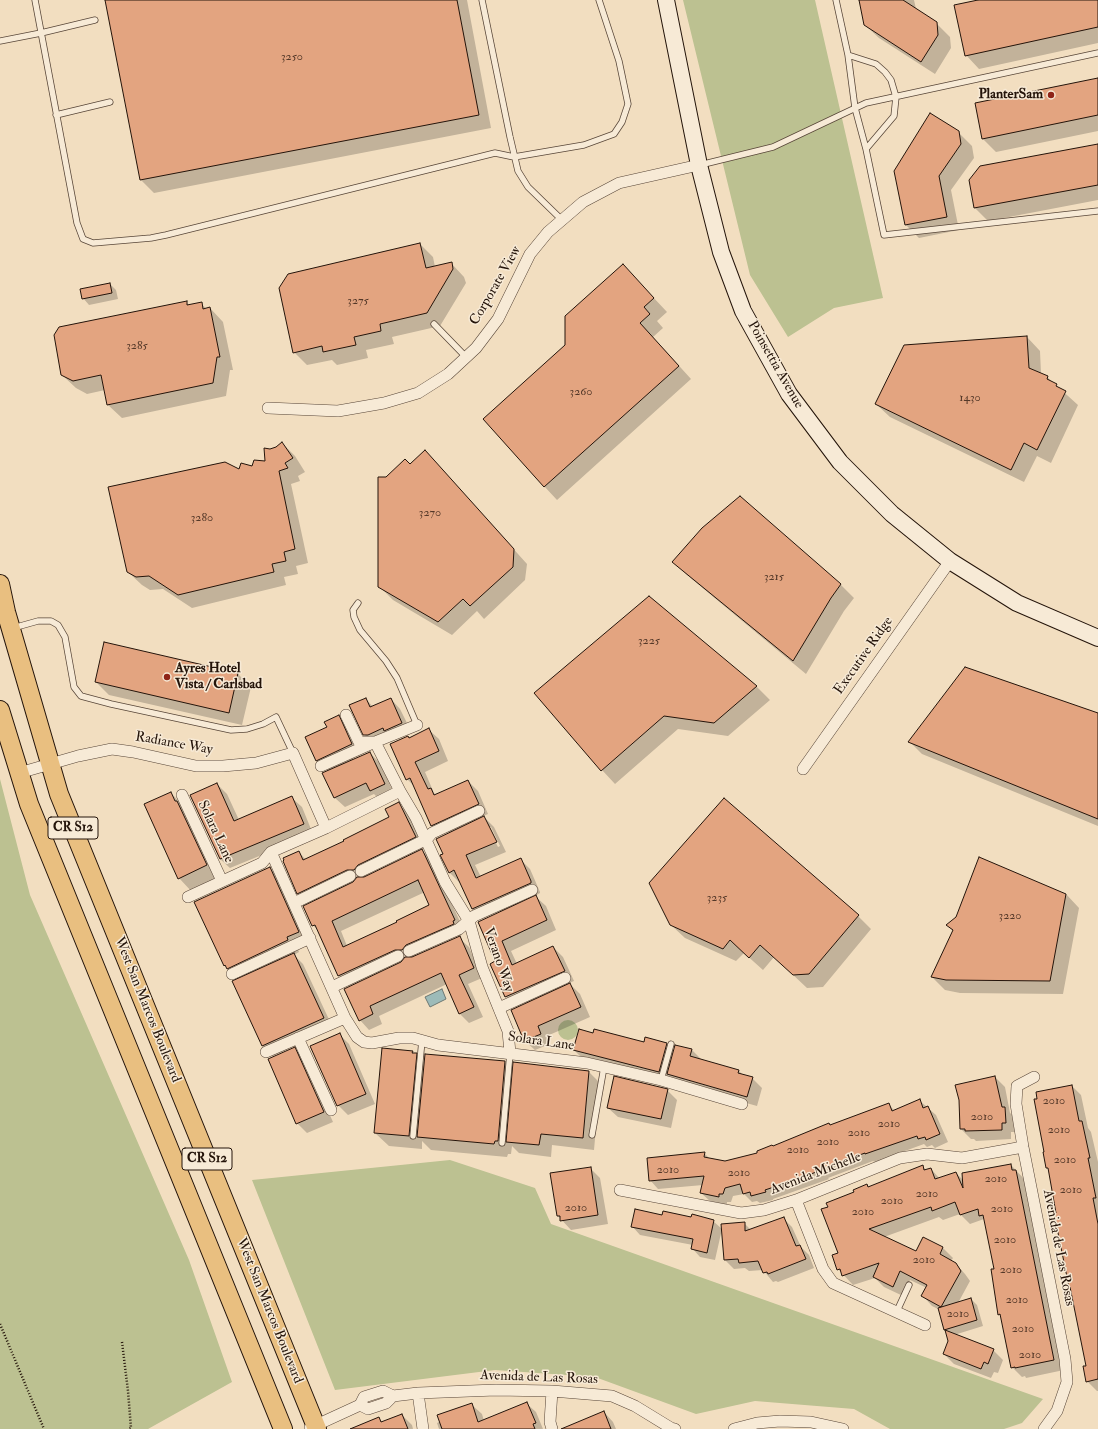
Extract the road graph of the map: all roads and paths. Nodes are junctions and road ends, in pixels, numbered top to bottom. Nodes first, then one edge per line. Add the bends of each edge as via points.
1 (35, 0) edge
2 (482, 0) edge
3 (599, 0) edge
4 (666, 0) edge
5 (836, 0) edge
6 (95, 20) dead end
7 (41, 33) junction
8 (0, 41) edge
9 (1098, 53) edge
10 (848, 55) junction
11 (896, 97) junction
12 (110, 102) dead end
13 (855, 108) junction
14 (56, 114) junction
15 (866, 149) junction
16 (514, 157) junction
17 (699, 165) junction
18 (1098, 211) edge
19 (562, 220) junction
20 (434, 324) dead end
21 (466, 357) junction
22 (268, 408) dead end
23 (950, 561) junction
24 (0, 584) edge
25 (358, 603) dead end
26 (11, 629) junction
27 (1098, 638) edge
28 (0, 710) edge
29 (346, 715) dead end
30 (417, 725) joint
31 (375, 742) junction
32 (293, 753) junction
33 (50, 764) junction
34 (321, 766) dead end
35 (803, 769) dead end
36 (19, 773) junction
37 (400, 791) junction
38 (182, 795) dead end
39 (479, 811) dead end
40 (326, 828) junction
41 (427, 839) junction
42 (272, 852) junction
43 (361, 871) dead end
44 (350, 876) dead end
45 (222, 881) junction
46 (532, 890) dead end
47 (188, 897) dead end
48 (294, 903) junction
49 (469, 921) junction
50 (310, 938) junction
51 (409, 951) dead end
52 (398, 956) dead end
53 (232, 974) dead end
54 (565, 978) dead end
55 (332, 987) junction
56 (499, 1008) junction
57 (345, 1018) junction
58 (298, 1038) junction
59 (422, 1040) junction
60 (671, 1044) dead end
61 (266, 1052) dead end
62 (510, 1053) junction
63 (604, 1067) junction
64 (1034, 1077) dead end
65 (661, 1080) junction
66 (742, 1104) dead end
67 (331, 1110) dead end
68 (592, 1135) dead end
69 (413, 1136) dead end
70 (502, 1143) dead end
71 (1023, 1148) junction
72 (620, 1190) dead end
73 (796, 1200) junction
74 (909, 1285) dead end
75 (897, 1311) junction
76 (0, 1324) edge
77 (925, 1325) dead end
78 (122, 1342) dead end
79 (552, 1391) junction
80 (418, 1393) junction
81 (314, 1428) edge
82 (44, 1429) edge
83 (128, 1429) edge
84 (283, 1429) edge
85 (423, 1429) edge
86 (552, 1429) edge
87 (674, 1429) edge
88 (734, 1429) edge
89 (843, 1429) edge
90 (1044, 1429) edge

1 - 7 lane
2 - 16 lane
3 - 16 lane via 619,61 628,104 622,122 614,134 584,145
4 - 17 main road, Poinsettia Avenue
5 - 10 lane
6 - 7 lane
7 - 8 lane
7 - 14 lane
9 - 11 lane
10 - 11 lane via 876,64 891,80
10 - 13 lane
11 - 13 lane
11 - 15 lane via 894,116
12 - 14 lane
13 - 15 lane
13 - 17 lane via 773,147
14 - 16 lane via 77,223 83,239 93,243 166,235 496,153
15 - 18 lane via 884,235
16 - 19 lane via 518,171 528,187
17 - 19 street, Corporate View via 619,183 583,202
17 - 23 main road, Poinsettia Avenue via 720,252 743,311 789,394 840,462 892,514
19 - 21 street, Corporate View via 530,254 498,319
20 - 21 lane
21 - 22 street, Corporate View via 448,374 418,393 384,403 338,411
23 - 27 main road, Poinsettia Avenue via 1017,603
23 - 35 street, Executive Ridge
24 - 26 main road, West San Marcos Boulevard / CR S12
25 - 30 lane via 353,610 360,630 397,678
26 - 32 lane via 38,621 50,621 58,625 65,637 74,687 81,696 231,730 247,729 276,717
26 - 33 main road, West San Marcos Boulevard / CR S12
28 - 36 main road, CR S12
29 - 31 street via 359,742
30 - 31 street
31 - 34 street
31 - 37 street, Verano Way
32 - 33 street, Radiance Way via 256,763 196,766 112,749 95,751
32 - 40 street
33 - 36 street, Radiance Way
33 - 81 main road, West San Marcos Boulevard / CR S12 via 65,808
36 - 84 main road, CR S12 via 32,811
37 - 40 street
37 - 41 street, Verano Way
38 - 45 street, Solara Lane
39 - 41 street via 432,834
40 - 42 street, Solara Lane
41 - 43 street
41 - 49 street, Verano Way via 445,882
42 - 45 street, Solara Lane via 262,863
42 - 48 street, Solara Lane
44 - 48 street
45 - 47 street, Solara Lane
46 - 49 street, Verano Way via 474,916
48 - 50 street, Solara Lane
49 - 51 street, Verano Way via 458,929
49 - 56 street, Verano Way via 482,967
50 - 53 street
50 - 55 street, Solara Lane
52 - 55 street
54 - 56 street, Verano Way
55 - 57 street, Solara Lane
56 - 62 street, Verano Way via 508,1031
57 - 58 street
57 - 59 street, Solara Lane via 357,1037 364,1042 398,1038
58 - 61 street
58 - 67 street
59 - 62 street, Solara Lane
59 - 69 lane
60 - 65 lane
62 - 63 street, Solara Lane
62 - 70 lane
63 - 65 street, Solara Lane
63 - 68 lane
64 - 71 street, Avenida de Las Rosas via 1017,1086 1016,1104
65 - 66 street, Solara Lane
71 - 73 street, Avenida Michelle via 962,1158 927,1154 900,1158
71 - 90 street, Avenida de Las Rosas via 1065,1359 1067,1382 1057,1411
72 - 73 street, Avenida Michelle via 741,1212 764,1210
73 - 75 street via 823,1269 833,1283
74 - 75 lane
75 - 77 street
76 - 82 path
78 - 83 path via 130,1420
79 - 80 street, Avenida de Las Rosas
79 - 86 street
79 - 87 street, Avenida de Las Rosas via 612,1396
80 - 81 street, Avenida de Las Rosas via 393,1396 386,1403 374,1407 360,1405
80 - 85 street
88 - 89 street via 780,1420 812,1422

